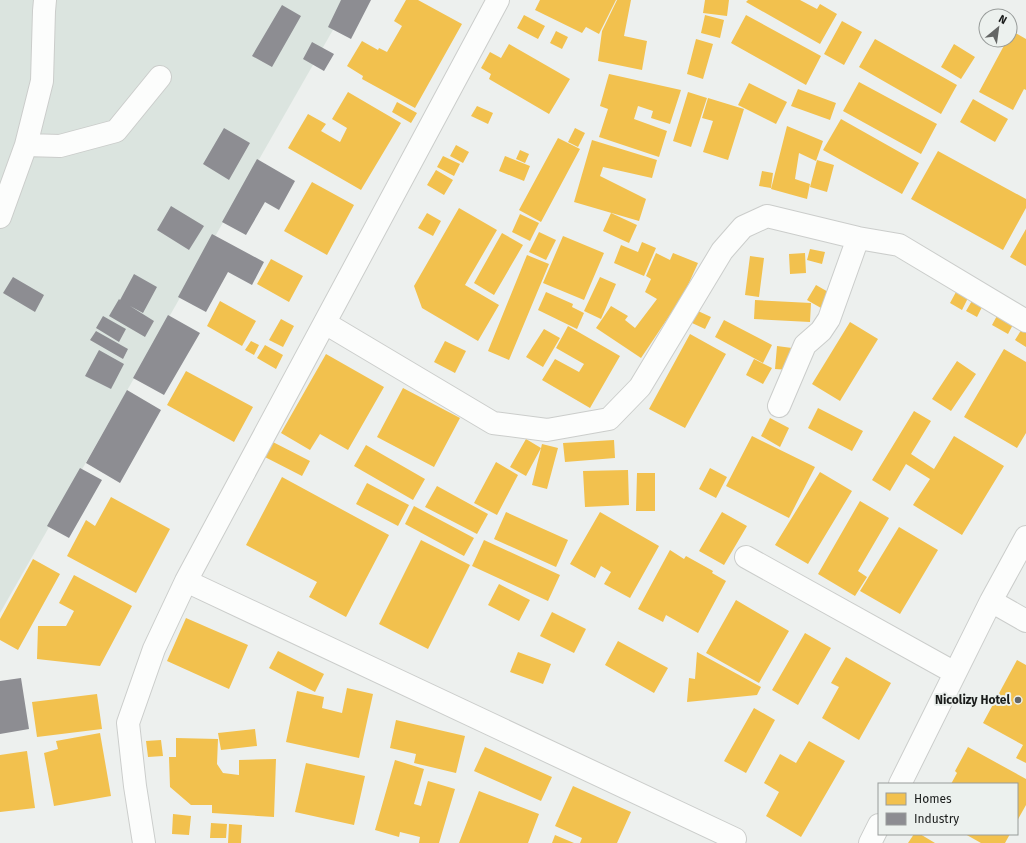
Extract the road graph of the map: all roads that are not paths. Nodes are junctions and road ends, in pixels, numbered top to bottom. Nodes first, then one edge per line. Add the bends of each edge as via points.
1 (45, 0) edge
2 (498, 0) edge
3 (160, 77) dead end
4 (26, 145) junction
5 (0, 217) edge
6 (858, 238) junction
7 (1026, 321) edge
8 (325, 323) junction
9 (779, 406) dead end
10 (1026, 537) edge
11 (746, 557) dead end
12 (186, 581) junction
13 (991, 601) junction
14 (1026, 621) edge
15 (955, 673) junction
16 (900, 783) edge
17 (878, 827) edge
18 (735, 839) dead end
19 (144, 843) edge
20 (870, 843) edge

1 - 4 street via 42,81
2 - 8 street
3 - 4 street via 116,131 60,146
4 - 5 street
6 - 7 street via 899,245
6 - 8 street via 767,216 744,227 722,251 635,393 609,419 547,430 493,423
6 - 9 street via 829,319 821,331 805,345
8 - 12 street
10 - 13 street
11 - 15 street
12 - 18 street
12 - 19 street via 154,649 128,723
13 - 14 street
13 - 15 street
15 - 16 street
17 - 20 street

